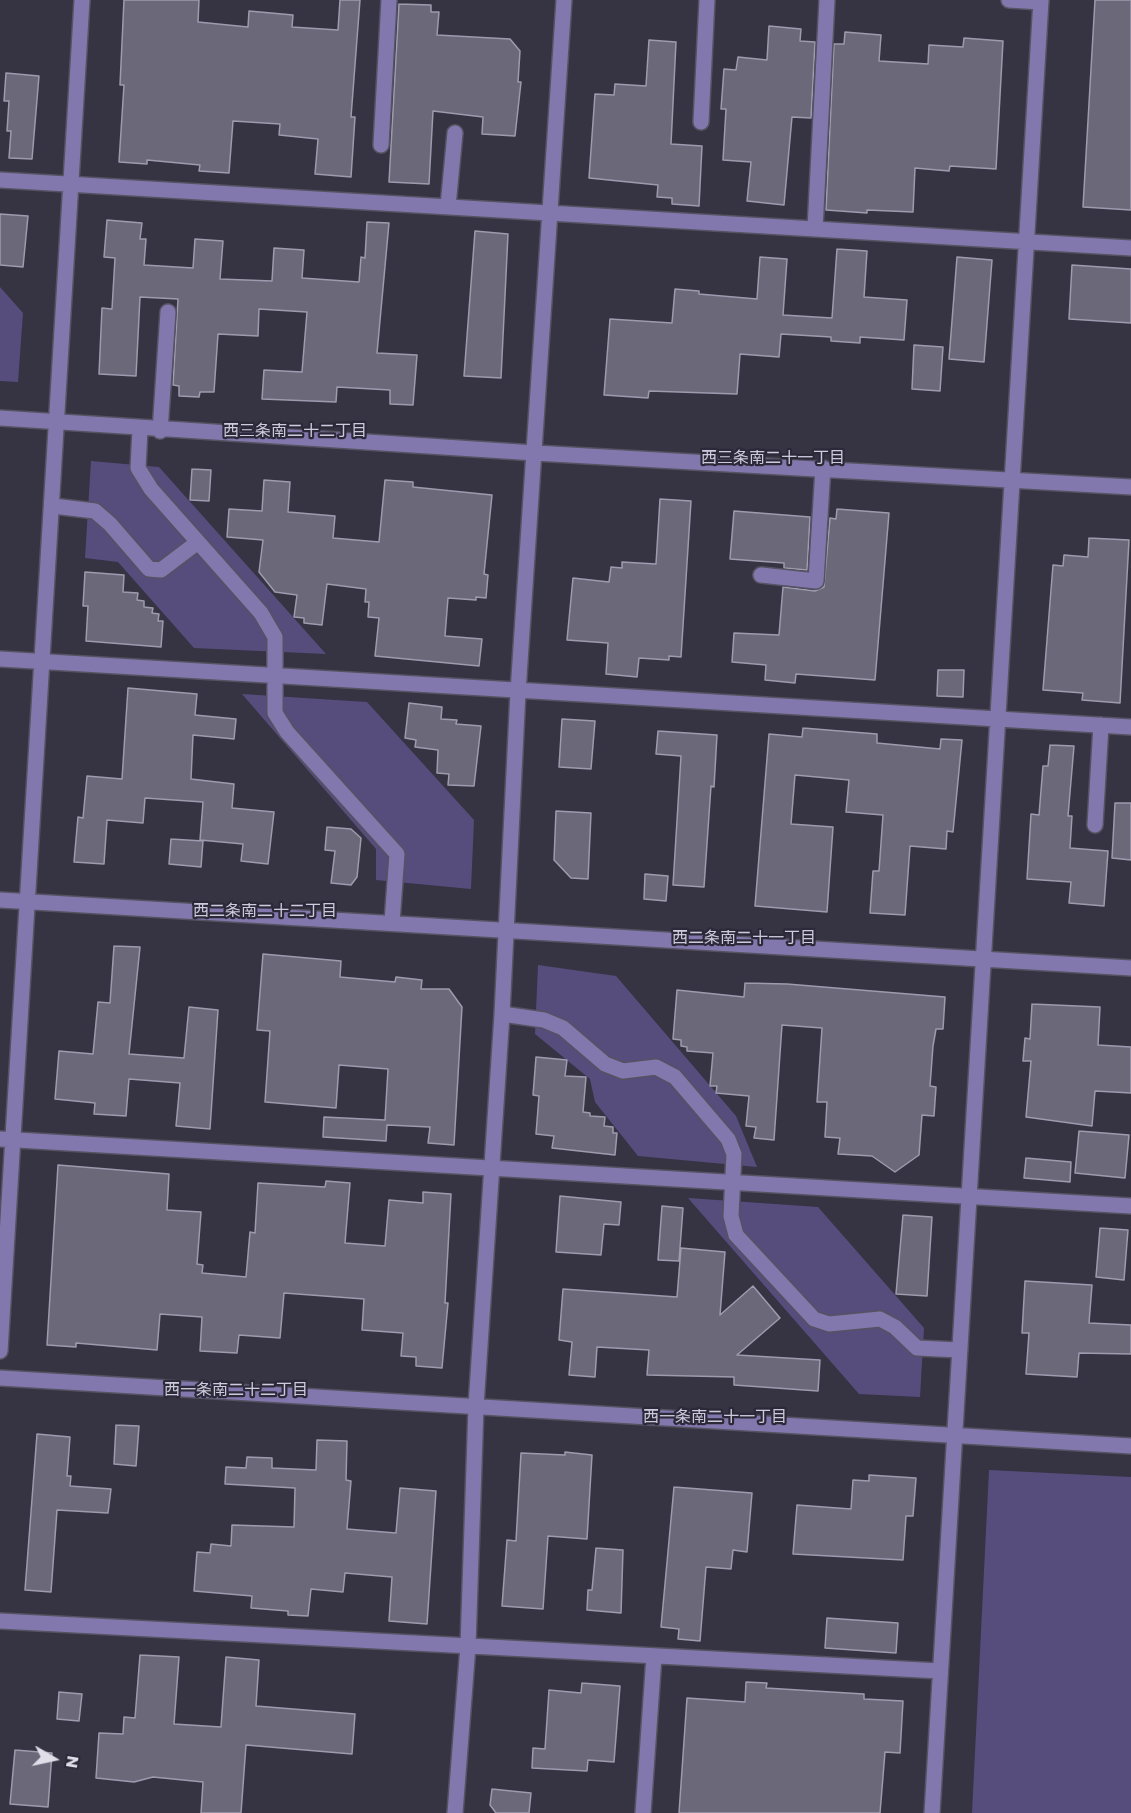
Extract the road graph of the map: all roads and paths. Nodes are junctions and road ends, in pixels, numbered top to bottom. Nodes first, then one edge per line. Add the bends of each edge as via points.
1 (82, 0) edge
2 (389, 0) edge
3 (564, 0) edge
4 (707, 0) edge
5 (827, 0) edge
6 (1009, 0) edge
7 (1040, 1) edge
8 (701, 122) dead end
9 (454, 133) dead end
10 (381, 145) dead end
11 (0, 180) edge
12 (72, 183) junction
13 (448, 206) junction
14 (551, 213) junction
15 (815, 229) junction
16 (1025, 242) junction
17 (1131, 248) edge
18 (168, 312) dead end
19 (0, 418) edge
20 (58, 422) junction
21 (140, 429) junction
22 (160, 431) junction
23 (535, 453) junction
24 (823, 468) junction
25 (1011, 481) junction
26 (1131, 487) edge
27 (53, 506) junction
28 (198, 542) junction
29 (761, 575) dead end
30 (0, 659) edge
31 (42, 661) junction
32 (275, 675) junction
33 (518, 692) junction
34 (999, 720) junction
35 (1101, 725) junction
36 (1131, 727) edge
37 (1095, 825) dead end
38 (0, 900) edge
39 (29, 902) junction
40 (393, 922) junction
41 (506, 930) junction
42 (982, 961) junction
43 (1131, 968) edge
44 (502, 1014) junction
45 (7, 1140) edge
46 (492, 1168) junction
47 (732, 1182) junction
48 (968, 1197) junction
49 (1131, 1206) edge
50 (960, 1350) junction
51 (0, 1351) edge
52 (0, 1378) edge
53 (476, 1406) junction
54 (954, 1435) junction
55 (1131, 1446) edge
56 (0, 1621) edge
57 (468, 1646) junction
58 (654, 1656) junction
59 (940, 1671) junction
60 (455, 1813) edge
61 (644, 1813) edge
62 (932, 1813) edge

1 - 12 street
2 - 10 street
3 - 14 street
4 - 8 street
5 - 15 street
6 - 7 street
7 - 16 street
9 - 13 street
11 - 12 street
12 - 13 street
12 - 20 street
13 - 14 street
14 - 15 street
14 - 23 street
15 - 16 street
16 - 17 street
16 - 25 street
18 - 22 street
19 - 20 street
20 - 21 street
20 - 27 street
21 - 22 street
21 - 28 street via 138,468 151,489
22 - 23 street
23 - 24 street
23 - 33 street
24 - 25 street
24 - 29 street via 816,581
25 - 26 street
25 - 34 street
27 - 28 street via 95,511 148,569 160,570
27 - 31 street
28 - 32 street via 266,621 274,637
30 - 31 street
31 - 32 street
31 - 39 street
32 - 33 street
32 - 40 street via 275,713 287,732 397,854
33 - 34 street
33 - 41 street
34 - 35 street
34 - 42 street
35 - 36 street
35 - 37 street
38 - 39 street
39 - 40 street
39 - 45 street
40 - 41 street
41 - 42 street
41 - 44 street
42 - 43 street
42 - 48 street
44 - 46 street
44 - 47 street via 544,1020 563,1029 605,1065 623,1071 656,1067 675,1077 728,1139 734,1154
45 - 46 street
45 - 51 street
46 - 47 street
46 - 53 street
47 - 48 street
47 - 50 street via 731,1216 736,1235 814,1319 829,1324 880,1319 917,1348
48 - 49 street
48 - 50 street
50 - 54 street
52 - 53 street
53 - 54 street
53 - 57 street
54 - 55 street
54 - 59 street
56 - 57 street
57 - 58 street
57 - 60 street
58 - 59 street
58 - 61 street
59 - 62 street

